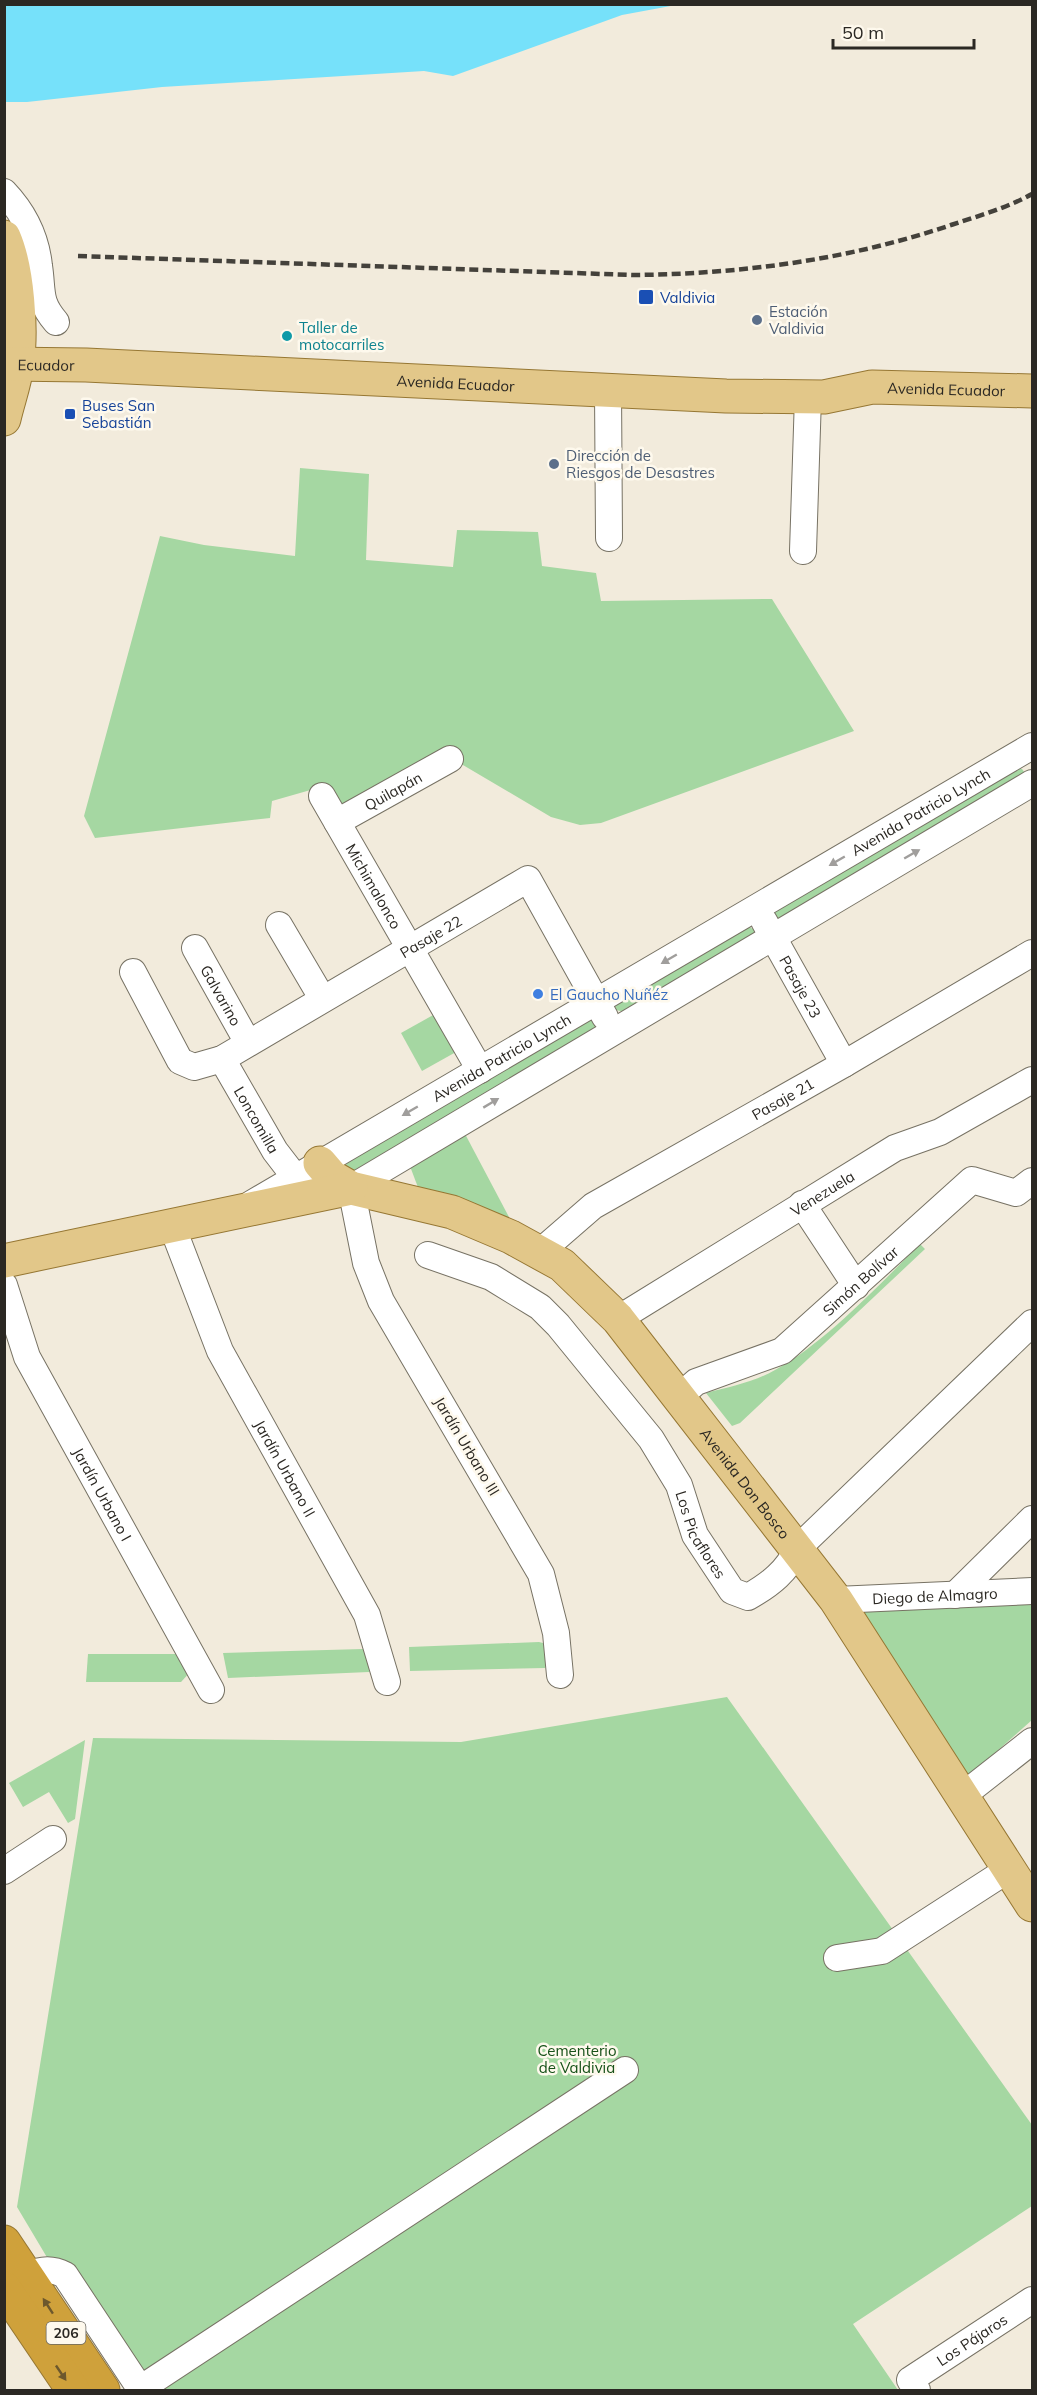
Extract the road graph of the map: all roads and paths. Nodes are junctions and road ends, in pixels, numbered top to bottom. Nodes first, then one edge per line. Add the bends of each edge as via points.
1 (4, 192) edge
2 (4, 237) edge
3 (17, 305) junction
4 (56, 322) dead end
5 (11, 364) edge
6 (86, 365) junction
7 (608, 390) junction
8 (816, 397) junction
9 (1030, 402) edge
10 (4, 419) edge
11 (609, 538) dead end
12 (803, 550) dead end
13 (1030, 753) edge
14 (450, 759) dead end
15 (1032, 783) edge
16 (322, 796) dead end
17 (337, 822) junction
18 (757, 908) junction
19 (279, 925) dead end
20 (773, 936) junction
21 (195, 948) dead end
22 (409, 948) junction
23 (1032, 953) edge
24 (133, 972) dead end
25 (322, 998) junction
26 (596, 1002) junction
27 (612, 1030) junction
28 (248, 1043) junction
29 (222, 1059) junction
30 (844, 1064) junction
31 (480, 1070) junction
32 (1032, 1080) edge
33 (308, 1170) junction
34 (1032, 1181) edge
35 (351, 1188) junction
36 (802, 1204) junction
37 (237, 1212) junction
38 (177, 1241) junction
39 (540, 1252) junction
40 (428, 1255) dead end
41 (5, 1279) edge
42 (856, 1286) junction
43 (618, 1319) junction
44 (1030, 1332) edge
45 (680, 1396) junction
46 (1032, 1520) edge
47 (798, 1548) junction
48 (1032, 1591) edge
49 (955, 1595) junction
50 (836, 1600) junction
51 (560, 1675) dead end
52 (387, 1682) dead end
53 (211, 1690) dead end
54 (1032, 1741) edge
55 (962, 1796) junction
56 (53, 1839) dead end
57 (1009, 1869) junction
58 (4, 1871) edge
59 (1032, 1905) edge
60 (837, 1958) dead end
61 (625, 2070) dead end
62 (4, 2242) edge
63 (11, 2286) edge
64 (1032, 2300) edge
65 (914, 2385) edge
66 (140, 2390) edge
67 (73, 2391) edge
68 (103, 2391) edge

1 - 4 street via 31,232 40,267 42,303
2 - 3 main road via 15,271
3 - 5 main road
3 - 6 main road via 32,335
5 - 6 main road, Ecuador
5 - 10 main road
6 - 7 main road, Avenida Ecuador
7 - 8 main road, Avenida Ecuador
7 - 11 street
8 - 9 main road, Avenida Ecuador via 872,404
8 - 12 street
13 -> 18 street, Avenida Patricio Lynch
14 - 17 street, Quilapán
20 -> 15 street, Avenida Patricio Lynch
16 - 17 street, Michimalonco
17 - 22 street, Michimalonco
18 - 20 street, Pasaje 23
18 -> 26 street, Avenida Patricio Lynch
19 - 25 street
20 - 27 street, Avenida Patricio Lynch
20 - 30 street, Pasaje 23
21 - 28 street, Galvarino
22 - 25 street, Pasaje 22
22 - 26 street, Pasaje 22 via 528,879
22 - 31 street, Michimalonco
23 - 30 street, Pasaje 21
24 - 29 street, Pasaje 22 via 180,1061 194,1067
25 - 28 street, Pasaje 22
26 - 27 street, Pasaje 22
26 - 31 street, Avenida Patricio Lynch
35 -> 27 street, Avenida Patricio Lynch
28 - 29 street, Pasaje 22
29 - 33 street, Loncomilla via 275,1151
30 - 39 street, Pasaje 21 via 592,1206
31 -> 33 street, Avenida Patricio Lynch
32 - 36 street, Venezuela via 940,1132 895,1148
33 - 35 main road, Avenida Don Bosco
33 - 37 street, Avenida Patricio Lynch
34 - 42 street, Simón Bolívar via 1016,1192 972,1180
35 - 37 main road, Avenida Don Bosco
35 - 39 main road, Avenida Don Bosco via 452,1212
35 - 51 street, Jardín Urbano III via 366,1263 381,1301 541,1574 556,1633
36 - 42 street
36 - 43 street, Venezuela
37 - 38 main road, Avenida Patricio Lynch
38 - 41 main road, Avenida Patricio Lynch
38 - 52 street, Jardín Urbano II via 220,1351 367,1615
39 - 43 main road, Avenida Don Bosco via 562,1265
40 - 47 street, Los Picaflores via 491,1277 540,1307 558,1324 651,1439 679,1485 695,1535 732,1591 748,1597 769,1586 790,1565
41 - 53 street, Jardín Urbano I via 27,1357
42 - 45 street, Simón Bolívar via 782,1351 696,1382
43 - 45 main road, Avenida Don Bosco
44 - 47 street, Los Picaflores
45 - 47 main road, Avenida Don Bosco
46 - 49 street
47 - 50 main road, Avenida Don Bosco
48 - 49 street, Diego de Almagro
49 - 50 street, Diego de Almagro
50 - 55 main road, Avenida Don Bosco
54 - 55 street
55 - 57 main road, Avenida Don Bosco
56 - 58 street
57 - 59 main road, Avenida Don Bosco
57 - 60 street via 882,1951
61 - 66 street
62 - 63 highway, 206
63 - 66 street via 48,2269 71,2281
63 -> 67 highway, 206
68 -> 63 highway, 206
64 - 65 street, Los Pájaros

